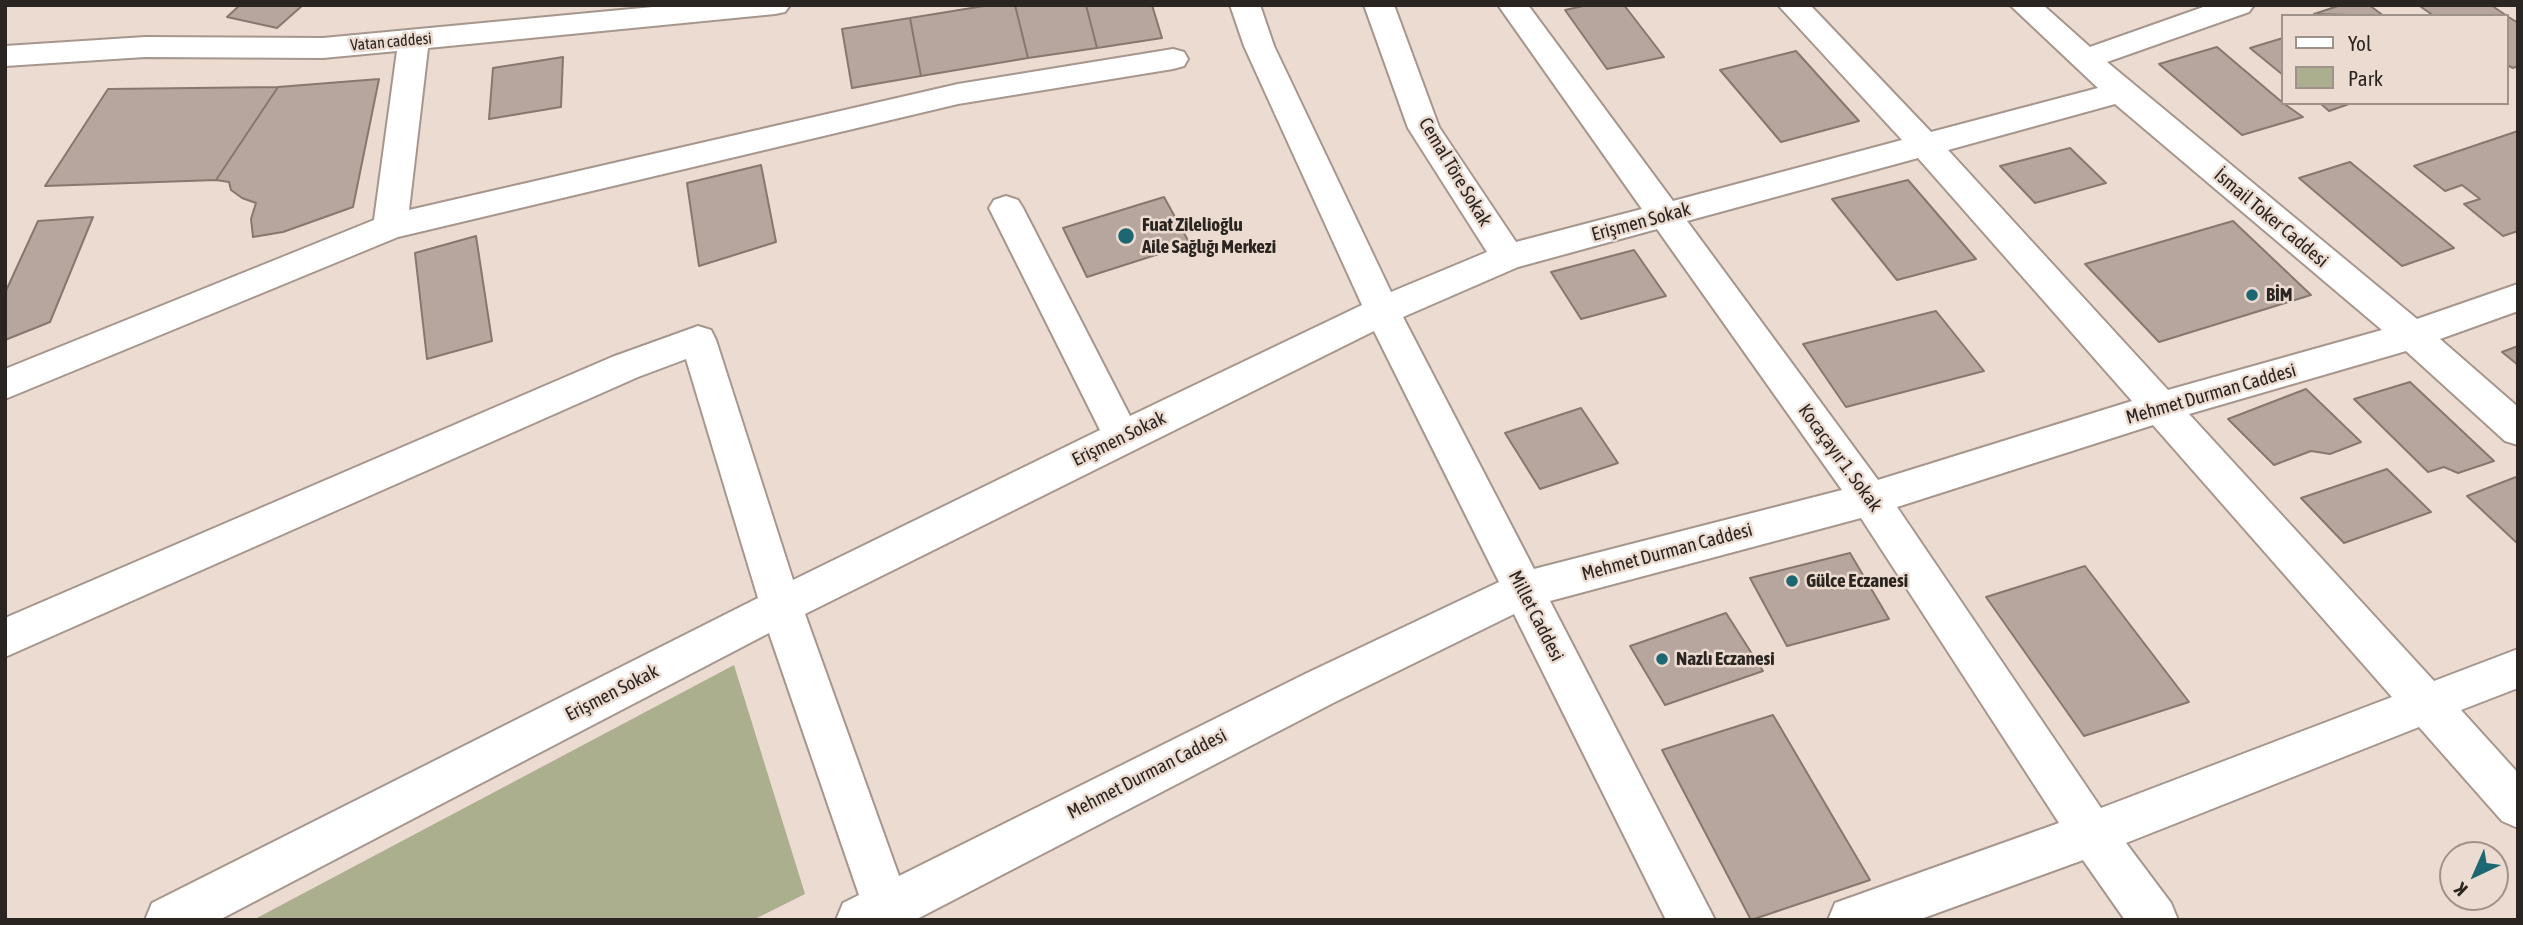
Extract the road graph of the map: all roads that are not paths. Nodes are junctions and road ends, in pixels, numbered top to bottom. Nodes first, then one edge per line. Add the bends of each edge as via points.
1 (775, 5) edge
2 (1245, 5) edge
3 (1379, 5) edge
4 (1513, 5) edge
5 (1793, 5) edge
6 (2025, 5) edge
7 (2239, 5) edge
8 (644, 12) edge
9 (414, 40) junction
10 (5, 56) edge
11 (1173, 59) dead end
12 (2086, 60) junction
13 (2121, 92) junction
14 (1924, 145) junction
15 (1006, 208) dead end
16 (1664, 217) junction
17 (390, 227) junction
18 (1508, 257) junction
19 (2518, 297) edge
20 (1382, 311) junction
21 (2412, 335) junction
22 (5, 385) edge
23 (2161, 407) junction
24 (2518, 430) edge
25 (1122, 437) junction
26 (1870, 499) junction
27 (1523, 590) junction
28 (781, 606) junction
29 (5, 638) edge
30 (2518, 668) edge
31 (2427, 702) junction
32 (2518, 806) edge
33 (2092, 834) junction
34 (879, 915) edge
35 (169, 920) edge
36 (1691, 920) edge
37 (1852, 920) edge
38 (2154, 920) edge

1 - 8 street, Vatan caddesi
2 - 20 street, Millet Caddesi via 1259,46
3 - 18 street, Cemal Töre Sokak via 1424,128
4 - 16 street, Kocaçayır 1. Sokak
5 - 14 street
6 - 12 street, İsmail Toker Caddesi
7 - 12 street
8 - 9 street, Vatan caddesi
9 - 10 street, Vatan caddesi via 323,48 145,47
9 - 17 street
11 - 17 street via 958,94
12 - 13 street, İsmail Toker Caddesi
13 - 14 street, Erişmen Sokak
13 - 21 street, İsmail Toker Caddesi
14 - 16 street, Erişmen Sokak
14 - 23 street
15 - 25 street
16 - 18 street, Erişmen Sokak
16 - 26 street, Kocaçayır 1. Sokak
17 - 22 street
18 - 20 street, Erişmen Sokak
19 - 21 street, Mehmet Durman Caddesi
20 - 25 street, Erişmen Sokak
20 - 27 street, Millet Caddesi
21 - 23 street, Mehmet Durman Caddesi
21 - 24 street, İsmail Toker Caddesi
23 - 26 street, Mehmet Durman Caddesi
23 - 31 street
25 - 28 street, Erişmen Sokak
26 - 27 street, Mehmet Durman Caddesi
26 - 33 street, Kocaçayır 1. Sokak
27 - 34 street, Mehmet Durman Caddesi via 1320,688
27 - 36 street, Millet Caddesi
28 - 29 street via 698,340 625,367
28 - 34 street
28 - 35 street, Erişmen Sokak
30 - 31 street
31 - 32 street
31 - 33 street
33 - 37 street
33 - 38 street, Kocaçayır 1. Sokak

